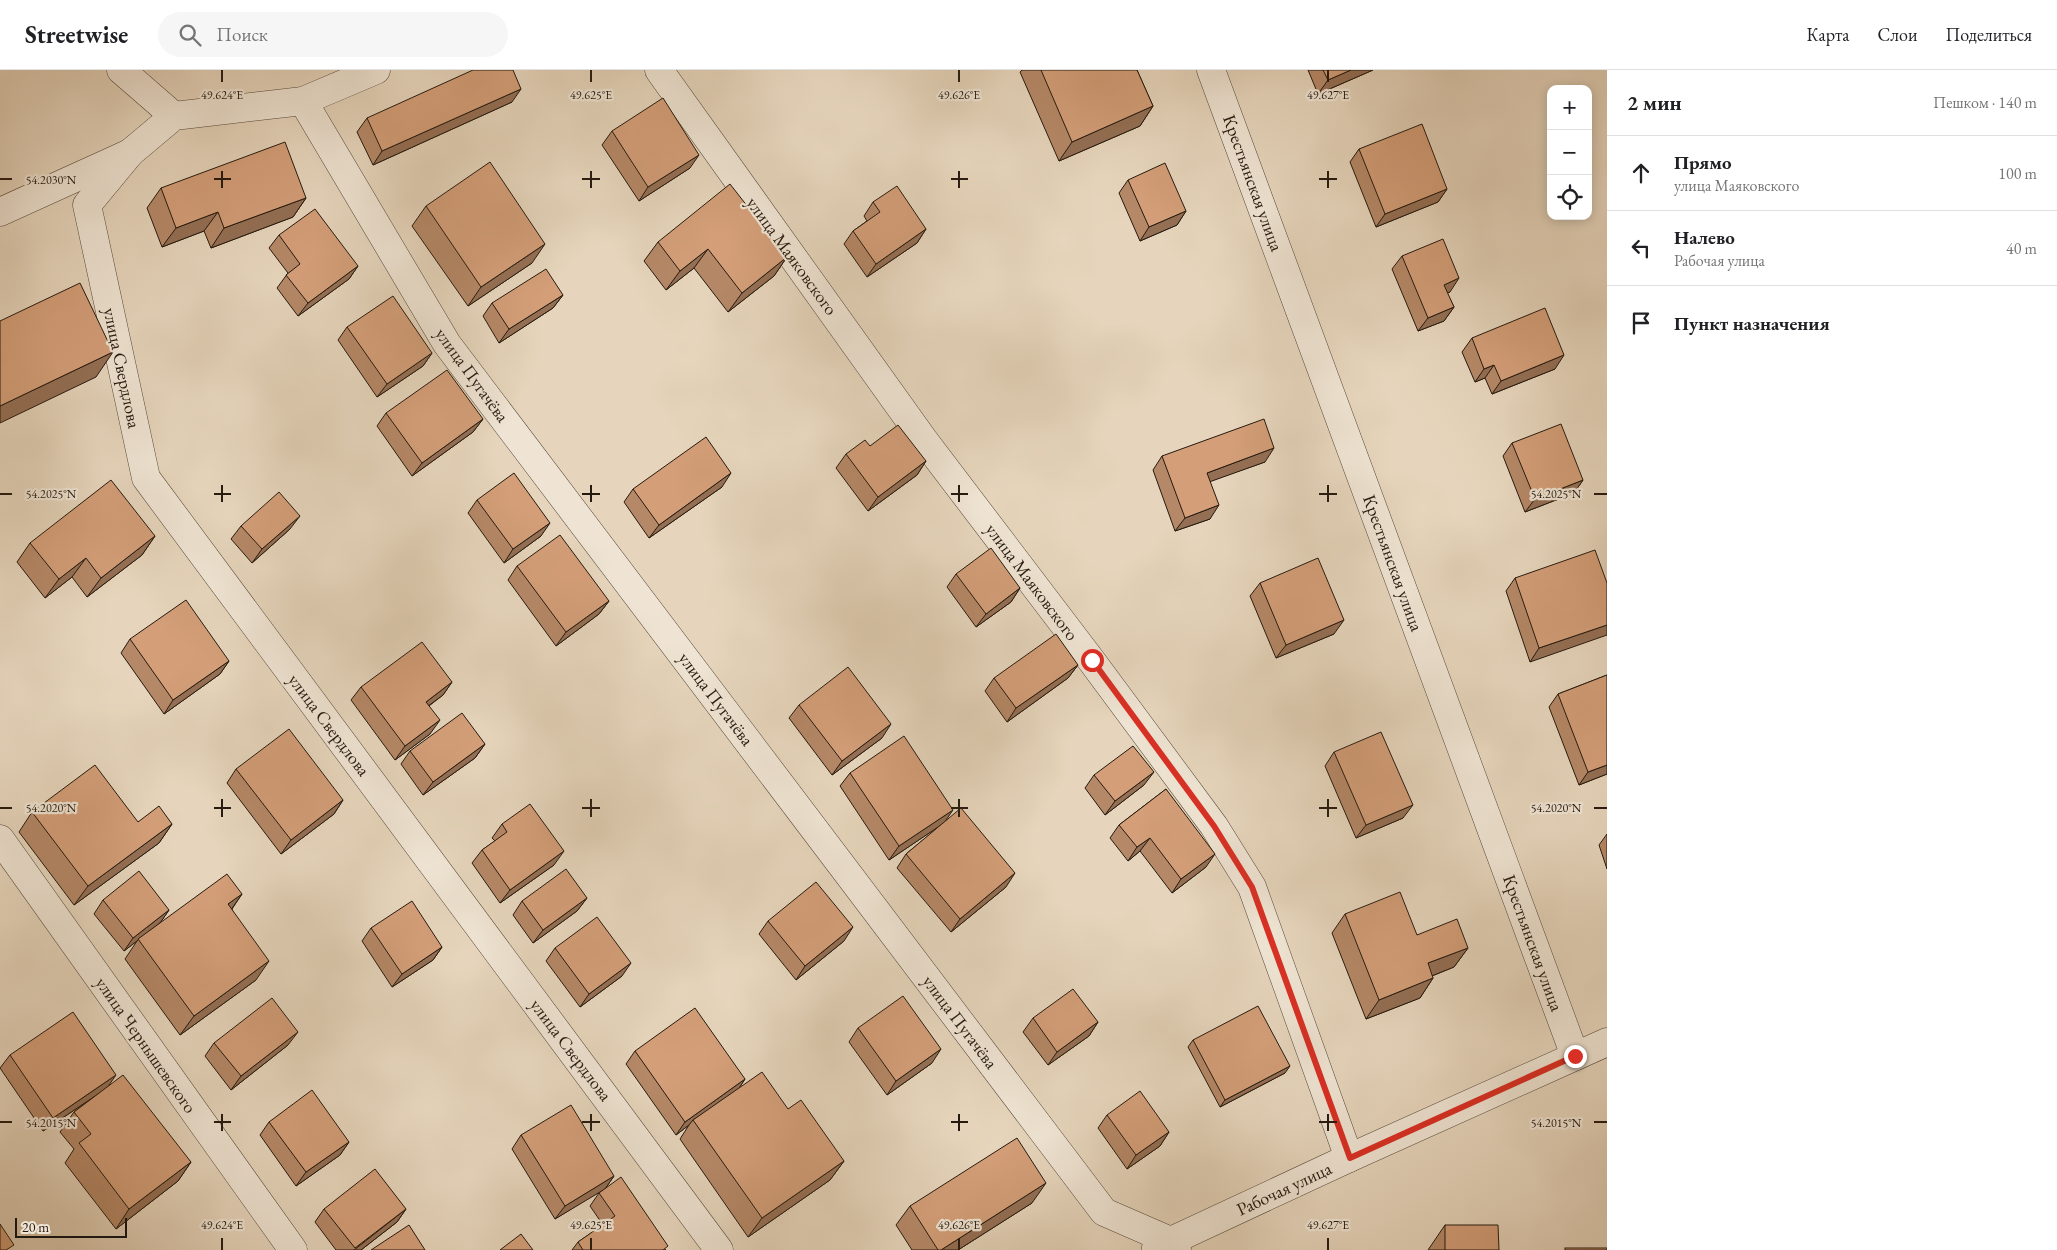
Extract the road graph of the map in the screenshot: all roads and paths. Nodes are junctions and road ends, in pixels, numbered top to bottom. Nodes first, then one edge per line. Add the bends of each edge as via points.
1 (121, 70) edge
2 (376, 70) edge
3 (659, 70) edge
4 (1211, 70) edge
5 (303, 101) junction
6 (174, 116) junction
7 (130, 153) junction
8 (0, 212) edge
9 (0, 839) edge
10 (1607, 1042) edge
11 (1575, 1056) junction
12 (1350, 1158) junction
13 (1167, 1247) edge
14 (292, 1250) edge
15 (719, 1250) edge

1 - 6 street
2 - 5 street
3 - 12 street, улица Маяковского via 923,439 1214,826 1252,887
4 - 11 street, Крестьянская улица
5 - 6 street
5 - 13 street, улица Пугачёва via 447,344 1104,1212
6 - 7 street
7 - 8 street
7 - 15 street, улица Свердлова via 87,205 146,478
9 - 14 street, улица Чернышевского
10 - 11 street, Рабочая улица
11 - 12 street, Рабочая улица
12 - 13 street, Рабочая улица

